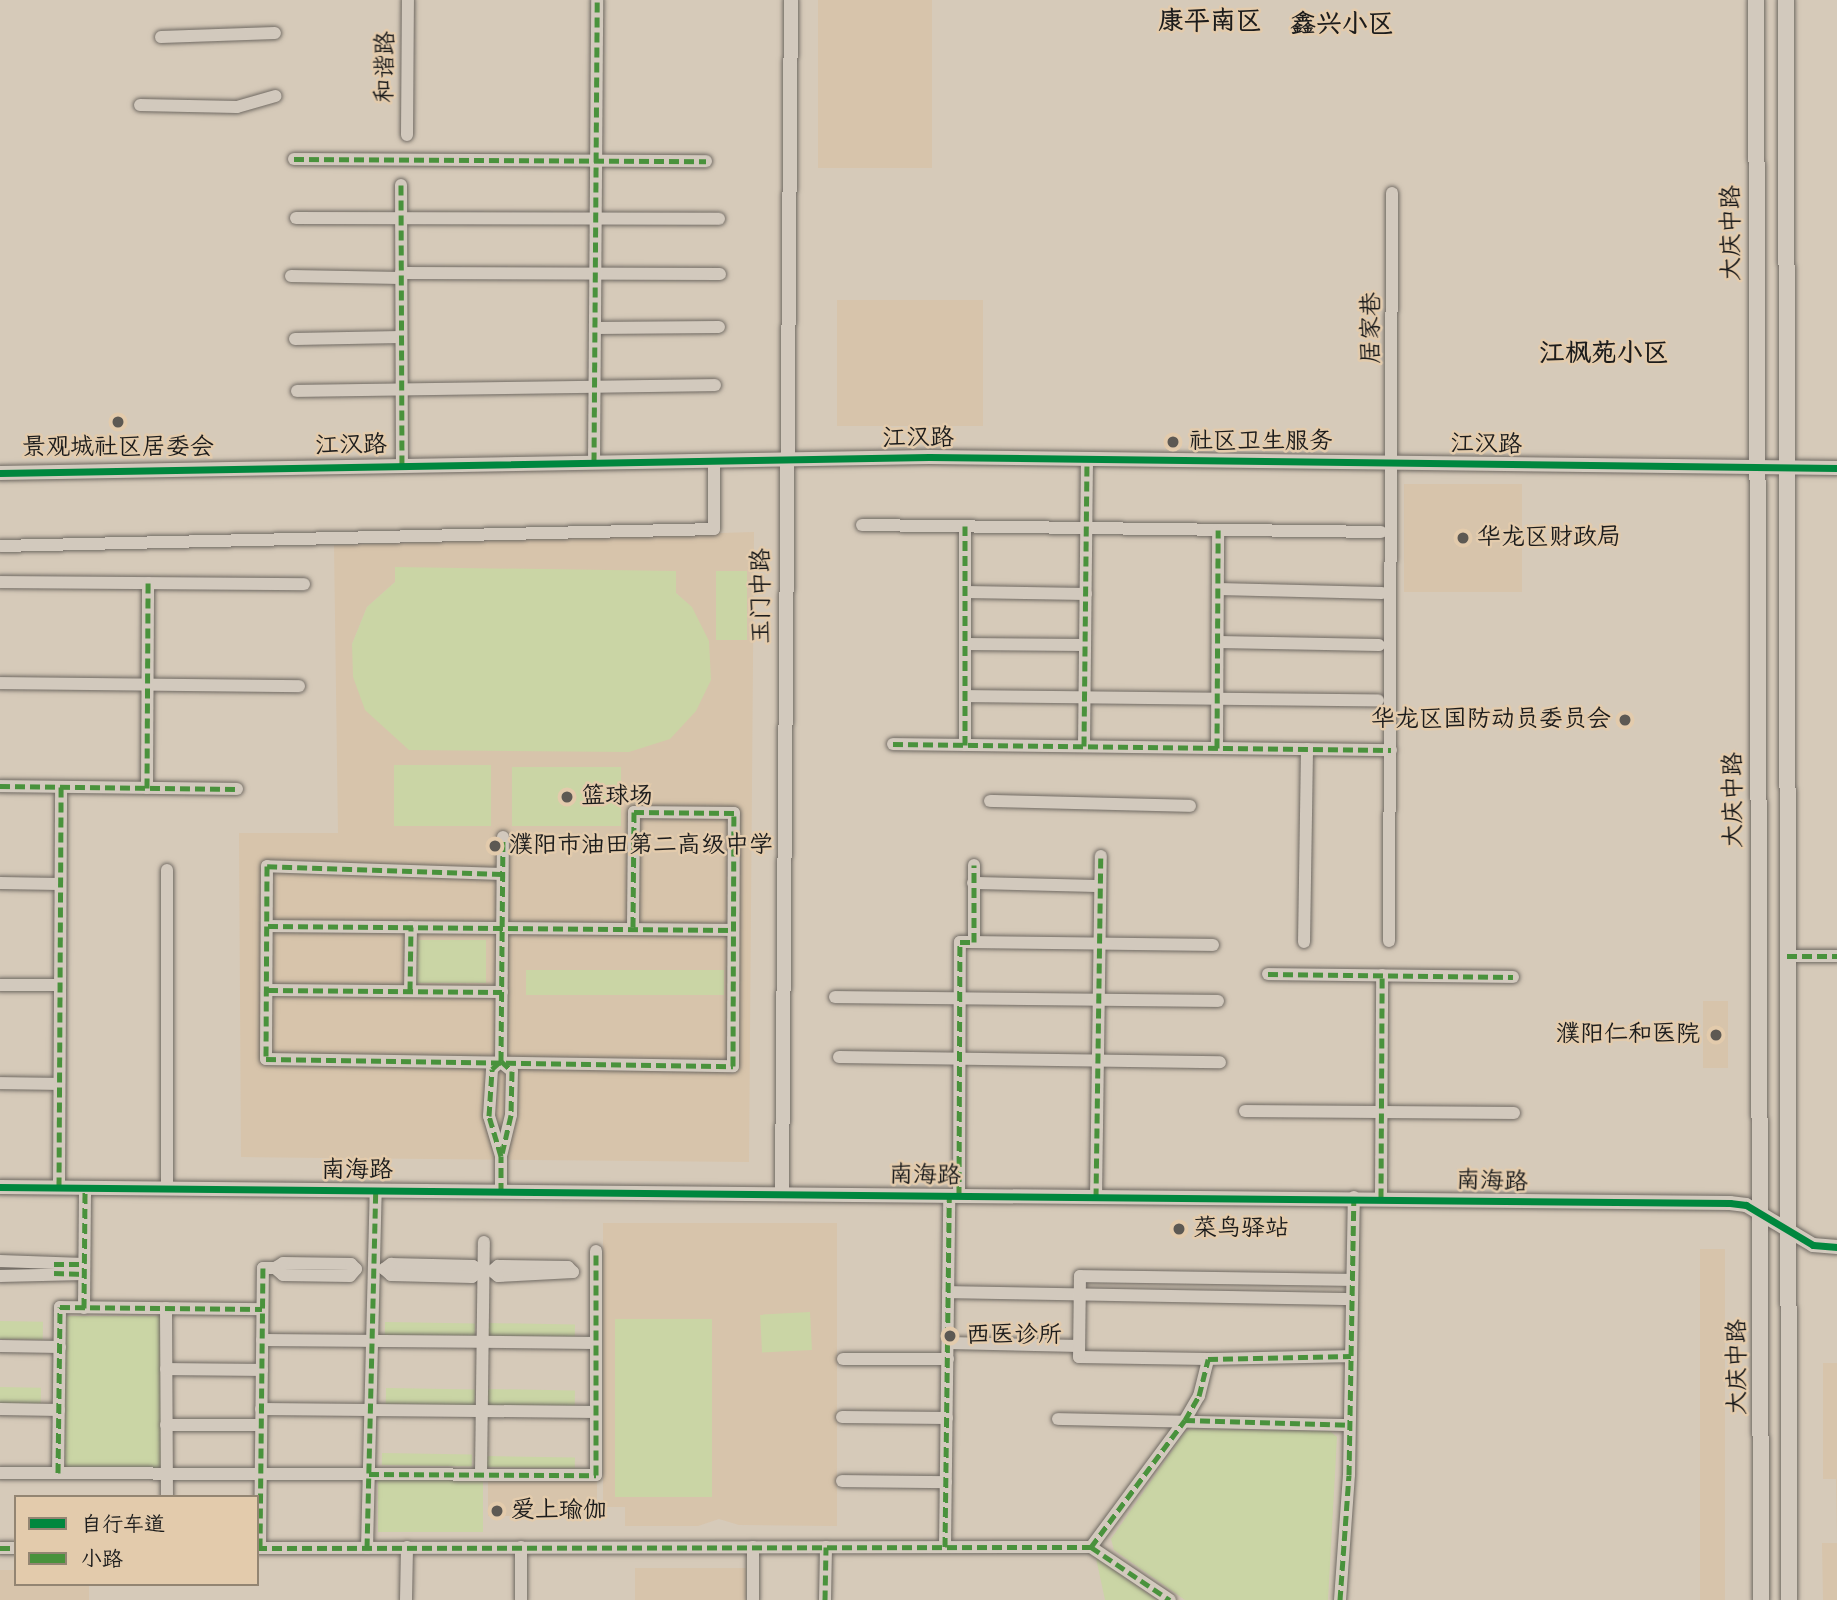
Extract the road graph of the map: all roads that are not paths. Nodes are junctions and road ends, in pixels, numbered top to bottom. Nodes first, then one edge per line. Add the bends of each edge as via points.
1 (408, 0) edge
2 (597, 0) edge
3 (791, 0) edge
4 (1756, 0) edge
5 (1786, 0) edge
6 (275, 33) dead end
7 (161, 37) dead end
8 (275, 96) dead end
9 (140, 105) dead end
10 (407, 135) dead end
11 (294, 159) dead end
12 (596, 161) junction
13 (706, 161) dead end
14 (401, 186) dead end
15 (1392, 193) dead end
16 (296, 218) dead end
17 (401, 218) junction
18 (595, 219) junction
19 (719, 219) dead end
20 (595, 274) junction
21 (720, 274) dead end
22 (401, 275) junction
23 (291, 276) dead end
24 (719, 327) dead end
25 (595, 328) junction
26 (401, 337) junction
27 (295, 339) dead end
28 (715, 385) dead end
29 (594, 387) junction
30 (402, 390) junction
31 (297, 391) dead end
32 (1087, 459) junction
33 (786, 460) junction
34 (714, 461) junction
35 (594, 462) junction
36 (1394, 463) junction
37 (402, 464) junction
38 (1756, 467) junction
39 (1785, 467) junction
40 (1837, 468) edge
41 (0, 473) edge
42 (862, 525) dead end
43 (965, 526) junction
44 (1086, 528) junction
45 (1218, 530) junction
46 (1381, 532) dead end
47 (0, 546) edge
48 (0, 582) edge
49 (148, 583) junction
50 (304, 584) dead end
51 (1218, 589) junction
52 (965, 592) junction
53 (1382, 593) dead end
54 (1086, 594) junction
55 (1218, 642) junction
56 (965, 644) junction
57 (1085, 645) junction
58 (1379, 645) dead end
59 (0, 683) edge
60 (147, 686) junction
61 (299, 686) dead end
62 (965, 696) junction
63 (1085, 697) junction
64 (1217, 698) junction
65 (1378, 700) dead end
66 (893, 744) dead end
67 (965, 745) junction
68 (1084, 746) junction
69 (1217, 748) junction
70 (1307, 749) junction
71 (1391, 750) junction
72 (0, 786) edge
73 (61, 787) junction
74 (147, 788) junction
75 (237, 789) dead end
76 (990, 801) dead end
77 (1190, 806) dead end
78 (503, 837) dead end
79 (1101, 856) dead end
80 (974, 865) dead end
81 (167, 870) dead end
82 (502, 874) junction
83 (0, 883) edge
84 (973, 883) junction
85 (60, 884) junction
86 (1100, 886) junction
87 (268, 926) junction
88 (411, 927) junction
89 (501, 928) junction
90 (633, 929) junction
91 (733, 930) junction
92 (1389, 941) dead end
93 (974, 942) junction
94 (1304, 942) dead end
95 (1100, 943) junction
96 (1213, 945) dead end
97 (1787, 956) junction
98 (1837, 956) edge
99 (1268, 974) dead end
100 (1382, 975) junction
101 (1513, 977) dead end
102 (0, 985) edge
103 (59, 985) junction
104 (268, 990) junction
105 (410, 991) junction
106 (502, 992) junction
107 (835, 998) dead end
108 (961, 999) junction
109 (1099, 1001) junction
110 (1218, 1001) dead end
111 (839, 1057) dead end
112 (960, 1059) junction
113 (1098, 1061) junction
114 (500, 1062) junction
115 (1220, 1062) dead end
116 (0, 1083) edge
117 (58, 1084) junction
118 (1245, 1111) dead end
119 (1381, 1112) junction
120 (1514, 1113) dead end
121 (501, 1156) junction
122 (0, 1187) edge
123 (59, 1187) junction
124 (85, 1187) junction
125 (167, 1189) junction
126 (376, 1190) junction
127 (501, 1192) junction
128 (782, 1193) junction
129 (954, 1196) junction
130 (1354, 1197) junction
131 (1096, 1198) junction
132 (1381, 1198) junction
133 (1760, 1218) junction
134 (1788, 1231) junction
135 (484, 1242) dead end
136 (1837, 1247) edge
137 (596, 1251) dead end
138 (0, 1261) edge
139 (54, 1269) junction
140 (84, 1269) junction
141 (379, 1269) junction
142 (485, 1271) junction
143 (596, 1273) junction
144 (0, 1276) edge
145 (1352, 1280) junction
146 (948, 1292) junction
147 (1080, 1294) junction
148 (1352, 1299) junction
149 (84, 1308) junction
150 (166, 1308) junction
151 (262, 1309) junction
152 (262, 1340) junction
153 (372, 1341) junction
154 (482, 1342) junction
155 (596, 1343) junction
156 (948, 1343) junction
157 (0, 1346) edge
158 (60, 1346) junction
159 (1079, 1346) junction
160 (1351, 1356) junction
161 (843, 1359) dead end
162 (948, 1359) junction
163 (1208, 1359) junction
164 (166, 1369) junction
165 (262, 1370) junction
166 (0, 1409) edge
167 (261, 1409) junction
168 (59, 1410) junction
169 (370, 1410) junction
170 (481, 1411) junction
171 (596, 1412) junction
172 (842, 1417) dead end
173 (947, 1418) junction
174 (1058, 1419) dead end
175 (1185, 1420) junction
176 (1349, 1424) junction
177 (166, 1425) junction
178 (261, 1425) junction
179 (0, 1473) edge
180 (58, 1473) junction
181 (167, 1474) junction
182 (261, 1474) junction
183 (369, 1474) junction
184 (481, 1475) junction
185 (842, 1481) dead end
186 (946, 1482) junction
187 (167, 1495) edge
188 (521, 1547) junction
189 (753, 1547) junction
190 (826, 1547) junction
191 (945, 1547) junction
192 (1091, 1547) junction
193 (259, 1548) edge
194 (368, 1548) junction
195 (407, 1548) junction
196 (406, 1600) edge
197 (521, 1600) edge
198 (753, 1600) edge
199 (825, 1600) edge
200 (1170, 1600) edge
201 (1340, 1600) edge
202 (1761, 1600) edge
203 (1789, 1600) edge

1 - 10 street, 和谐路
2 - 12 street
3 - 33 street, 玉门中路
4 - 38 main road, 大庆中路
5 - 39 main road, 大庆中路
6 - 7 street
8 - 9 street via 237,107
11 - 12 street
12 - 13 street
12 - 18 street
14 - 17 street
15 - 36 street, 居家巷
16 - 17 street
17 - 18 street
17 - 22 street
18 - 19 street
18 - 20 street
20 - 21 street
20 - 22 street
20 - 25 street
22 - 23 street
22 - 26 street
24 - 25 street
25 - 29 street
26 - 27 street
26 - 30 street
28 - 29 street
29 - 30 street
29 - 35 street
30 - 31 street
30 - 37 street
32 - 33 street, 江汉路
32 - 36 street, 江汉路
32 - 44 street
33 - 34 street, 江汉路
33 - 128 street, 玉门中路
34 - 35 street, 江汉路
34 - 47 street via 714,529
35 - 37 street, 江汉路
36 - 38 street, 江汉路
36 - 71 street, 居家巷
37 - 41 street, 江汉路
38 - 39 street, 江汉路
38 - 133 main road, 大庆中路
39 - 40 street, 江汉路
39 - 97 main road, 大庆中路
42 - 43 street
43 - 44 street
43 - 52 street
44 - 45 street
44 - 54 street
45 - 46 street
45 - 51 street
48 - 49 street
49 - 50 street
49 - 60 street
51 - 53 street
51 - 55 street
52 - 54 street
52 - 56 street
54 - 57 street
55 - 58 street
55 - 64 street
56 - 57 street
56 - 62 street
57 - 63 street
59 - 60 street
60 - 61 street
60 - 74 street
62 - 63 street
62 - 67 street
63 - 64 street
63 - 68 street
64 - 65 street
64 - 69 street
66 - 67 street
67 - 68 street
68 - 69 street
69 - 70 street
70 - 71 street
70 - 94 street
71 - 92 street, 居家巷
72 - 73 street
73 - 74 street
73 - 85 street
74 - 75 street
76 - 77 street
78 - 82 street
79 - 86 street
80 - 84 street
81 - 125 street
82 - 87 street via 267,866
82 - 89 street
83 - 85 street
84 - 86 street
84 - 93 street
85 - 103 street
86 - 95 street
87 - 88 street
87 - 104 street
88 - 89 street
88 - 105 street
89 - 90 street
89 - 106 street
90 - 91 street
90 - 91 street via 634,812 734,813
91 - 114 street via 733,1066
93 - 95 street
93 - 108 street via 960,942
95 - 96 street
95 - 109 street
97 - 98 street
97 - 134 main road, 大庆中路
99 - 100 street
100 - 101 street
100 - 119 street
102 - 103 street
103 - 117 street
104 - 105 street
104 - 114 street via 266,1059
105 - 106 street
106 - 114 street
107 - 108 street
108 - 109 street
108 - 112 street
109 - 110 street
109 - 113 street
111 - 112 street
112 - 113 street
112 - 129 street
113 - 115 street
113 - 131 street
114 - 121 street via 492,1069 489,1116
114 - 121 street via 512,1070 511,1115
116 - 117 street
117 - 123 street
118 - 119 street
119 - 120 street
119 - 132 street
121 - 127 street
122 - 123 street, 南海路
123 - 124 street, 南海路
124 - 125 street, 南海路
124 - 140 street
125 - 126 street, 南海路
126 - 127 street, 南海路
126 - 141 street
127 - 128 street, 南海路
128 - 129 street, 南海路
129 - 131 street, 南海路
129 - 146 street
130 - 131 street, 南海路
130 - 132 street, 南海路
130 - 145 street
132 - 133 street, 南海路 via 1730,1203 1746,1205
133 - 134 street, 南海路
133 - 202 main road, 大庆中路
134 - 136 street, 南海路 via 1813,1245
134 - 203 main road, 大庆中路
135 - 142 street
137 - 143 street
138 - 139 street
139 - 140 street
139 - 144 street
140 - 149 street
141 - 142 street via 391,1264 473,1265
141 - 151 street via 283,1263 263,1268
141 - 153 street
142 - 143 street via 498,1266 569,1266 573,1272
142 - 154 street
143 - 155 street
145 - 147 street via 1080,1276
145 - 148 street
146 - 147 street
146 - 156 street
147 - 148 street
147 - 159 street
148 - 160 street
149 - 150 street
149 - 158 street via 60,1307
150 - 151 street
150 - 164 street
151 - 152 street
152 - 153 street
152 - 165 street
153 - 154 street
153 - 169 street
154 - 155 street
154 - 170 street
155 - 171 street
156 - 159 street
156 - 162 street
157 - 158 street
158 - 168 street
159 - 163 street via 1079,1357
160 - 163 street
160 - 176 street
161 - 162 street
162 - 173 street
163 - 175 street via 1199,1396
164 - 165 street
164 - 177 street
165 - 167 street
166 - 168 street
167 - 169 street
167 - 178 street
168 - 180 street
169 - 170 street
169 - 183 street
170 - 171 street
170 - 184 street
171 - 184 street via 596,1475
172 - 173 street
173 - 186 street
174 - 175 street
175 - 176 street
175 - 192 street
176 - 201 street
177 - 178 street
177 - 181 street
178 - 182 street
179 - 180 street
180 - 181 street
181 - 182 street
181 - 187 street
182 - 183 street
182 - 193 street
183 - 184 street
183 - 194 street
185 - 186 street
186 - 191 street
188 - 189 street
188 - 195 street
188 - 197 street
189 - 190 street
189 - 198 street
190 - 191 street
190 - 199 street
191 - 192 street
192 - 200 street
193 - 194 street
194 - 195 street
195 - 196 street

